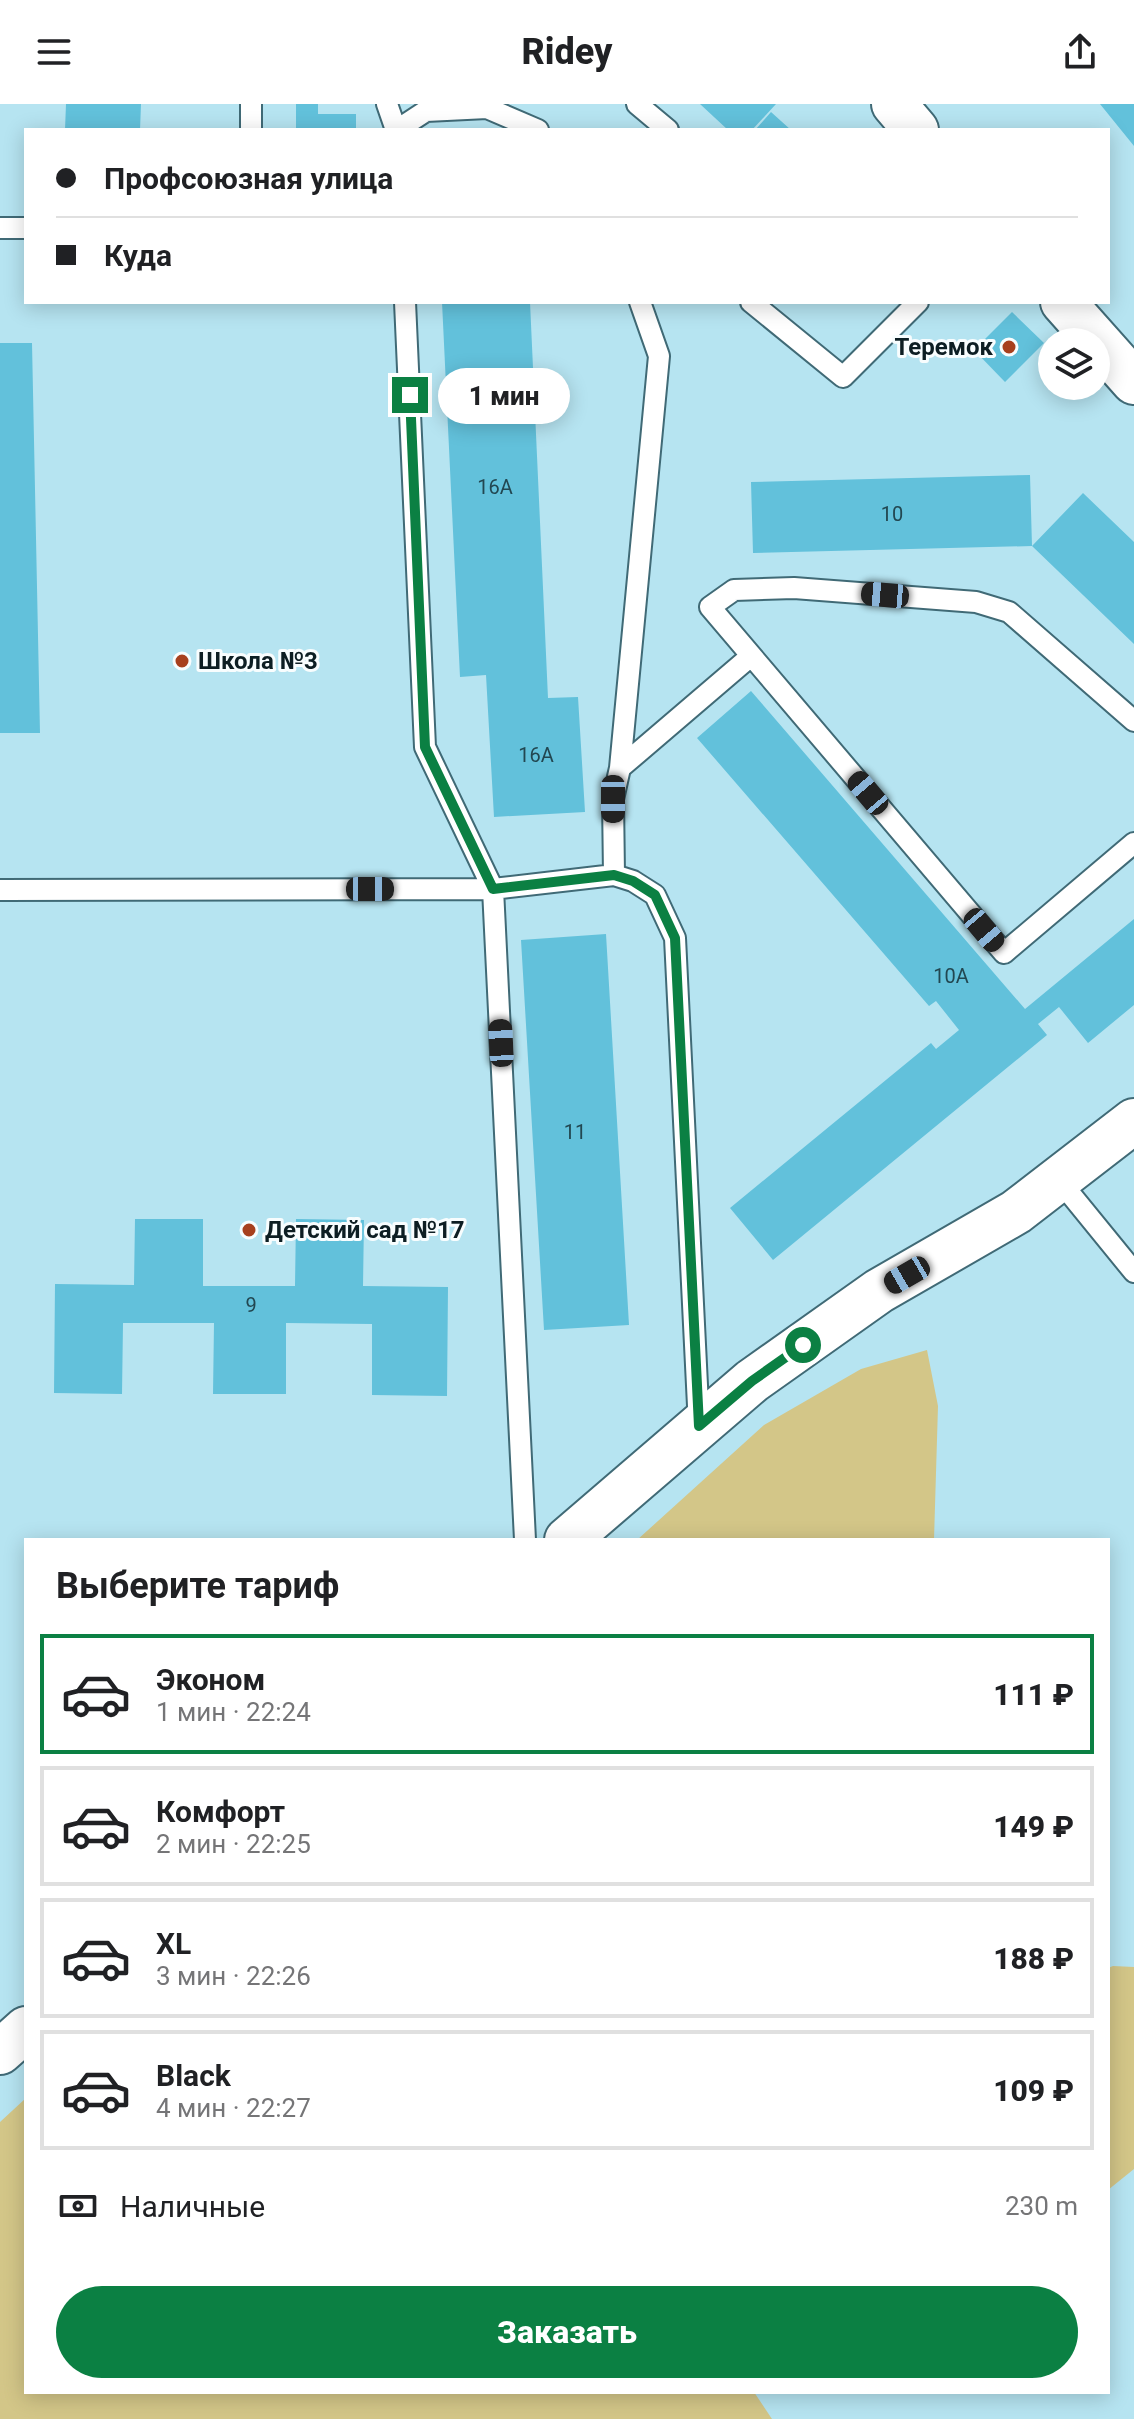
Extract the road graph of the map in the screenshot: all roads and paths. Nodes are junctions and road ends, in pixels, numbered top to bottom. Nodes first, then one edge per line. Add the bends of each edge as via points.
1 (251, 104) edge
2 (387, 104) edge
3 (637, 104) edge
4 (894, 104) edge
5 (428, 108) edge
6 (251, 128) edge
7 (396, 128) edge
8 (400, 128) edge
9 (533, 128) edge
10 (666, 128) edge
11 (914, 128) edge
12 (0, 228) edge
13 (24, 228) edge
14 (405, 304) edge
15 (641, 304) edge
16 (753, 304) edge
17 (916, 304) edge
18 (1065, 304) edge
19 (1134, 382) edge
20 (751, 656) junction
21 (1134, 721) edge
22 (620, 768) junction
23 (1134, 843) edge
24 (614, 875) junction
25 (493, 889) junction
26 (0, 890) edge
27 (1134, 1121) edge
28 (1059, 1180) junction
29 (1134, 1272) edge
30 (699, 1426) junction
31 (525, 1538) edge
32 (569, 1538) edge
33 (24, 2031) edge
34 (0, 2052) edge

1 - 6 lane
2 - 7 lane
3 - 10 lane
4 - 11 street
5 - 8 lane
5 - 9 lane via 487,108
12 - 13 lane
14 - 25 lane via 425,747
15 - 22 lane via 659,356
16 - 17 lane via 843,377
18 - 19 street
20 - 21 lane via 710,607 734,590 794,588 976,602 1009,612
20 - 22 lane
20 - 23 lane via 1004,953
22 - 24 lane via 613,799
24 - 25 lane
24 - 30 lane via 655,895 675,938
25 - 26 lane
25 - 31 lane
27 - 28 street
28 - 29 lane
28 - 30 street via 1016,1212 879,1291 752,1381
30 - 32 street
33 - 34 street

